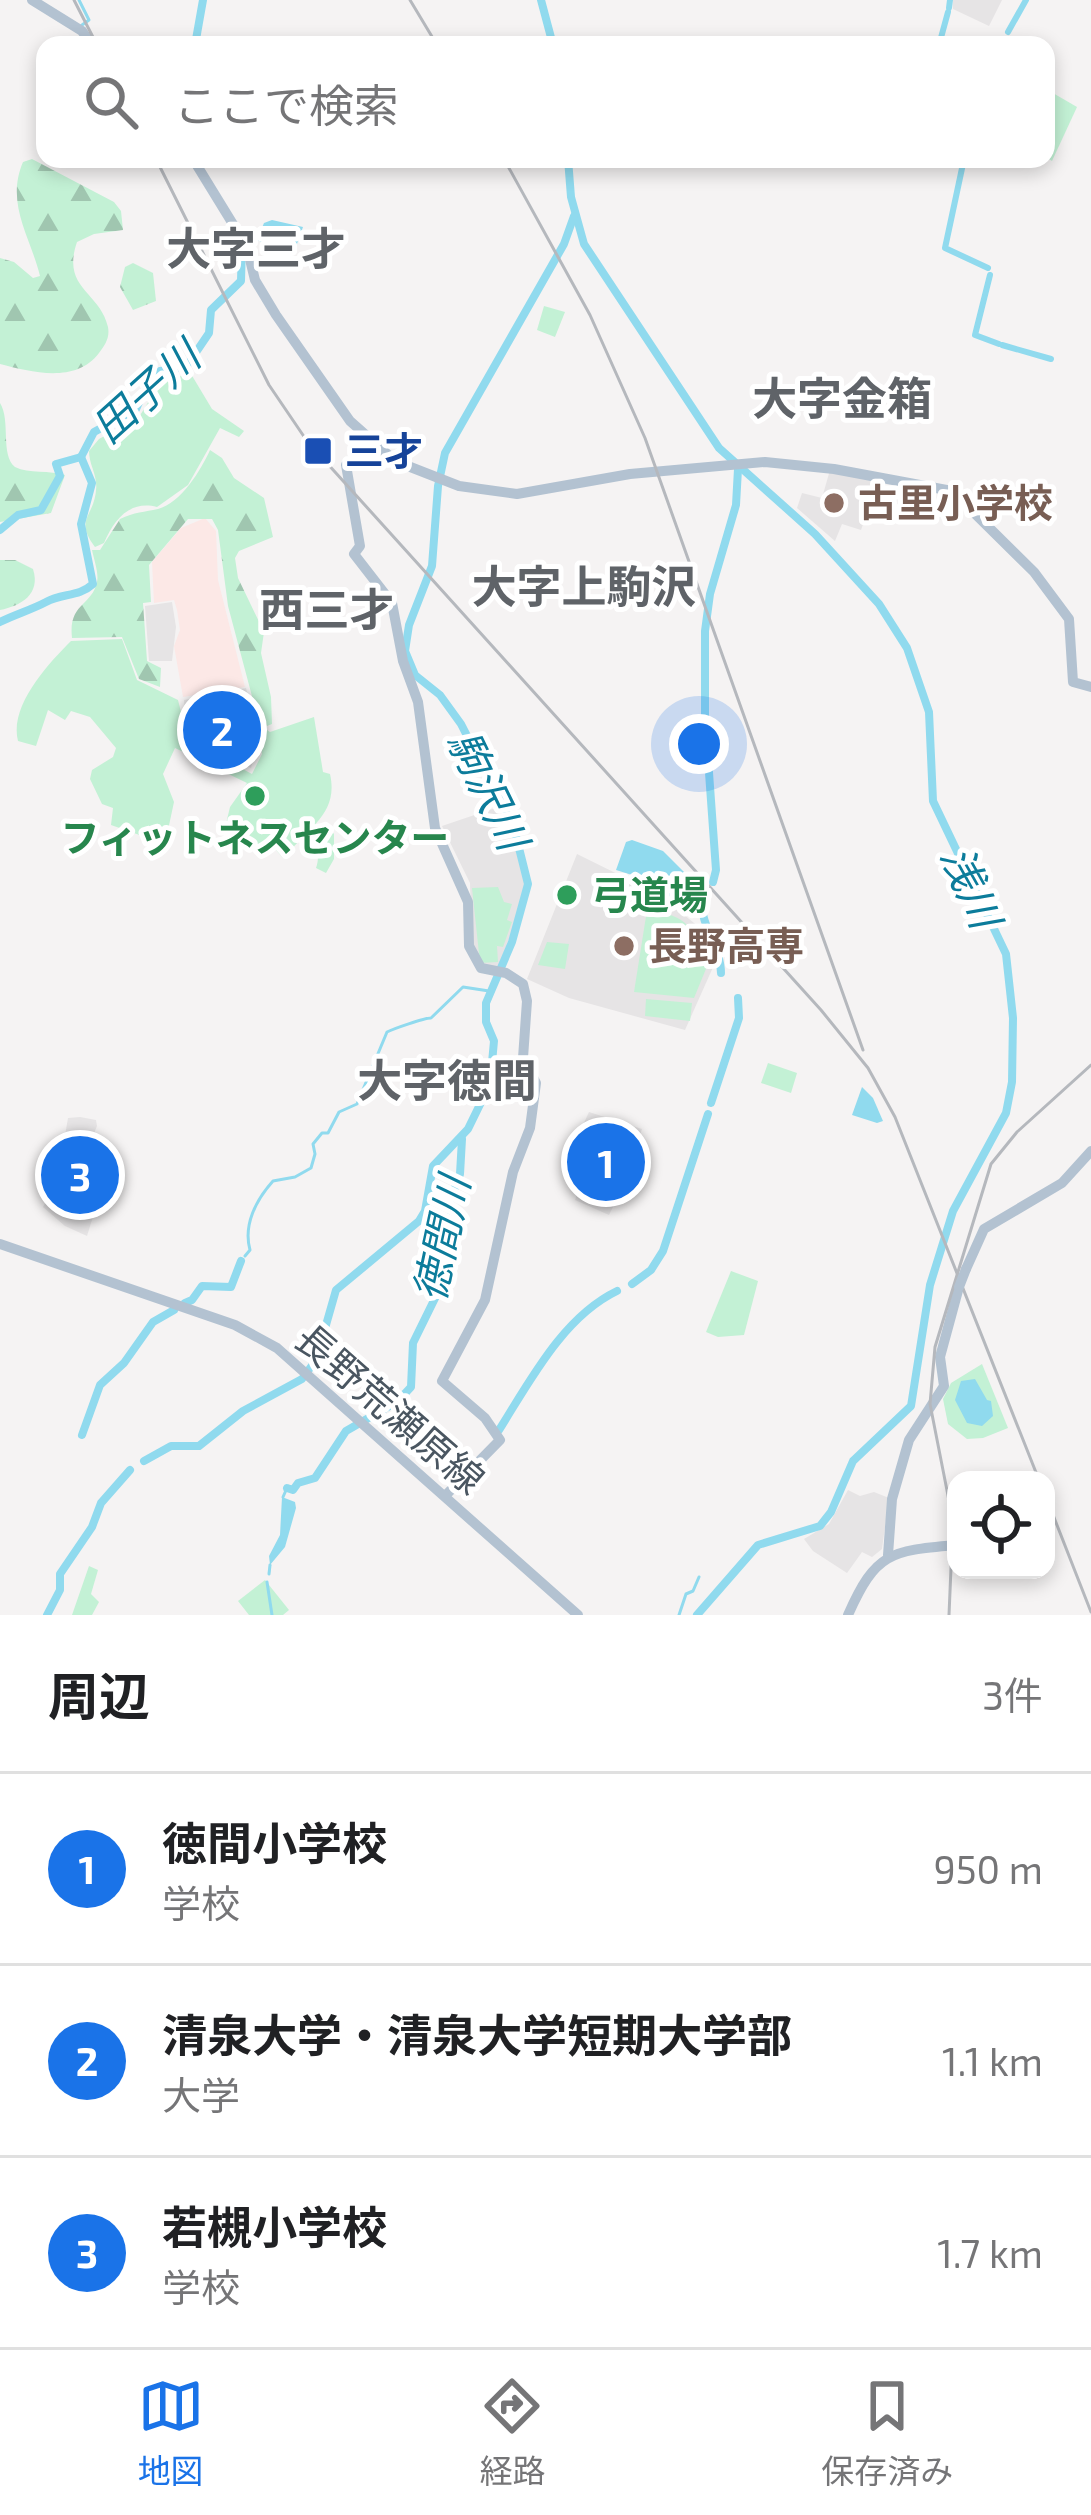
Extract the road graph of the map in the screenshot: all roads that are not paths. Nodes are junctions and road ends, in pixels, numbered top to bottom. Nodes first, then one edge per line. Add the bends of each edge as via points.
1 (32, 0) edge
2 (86, 36) edge
3 (199, 168) edge
4 (373, 444) junction
5 (1091, 687) edge
6 (1091, 1151) edge
7 (0, 1244) edge
8 (445, 1496) junction
9 (947, 1546) edge
10 (888, 1555) junction
11 (578, 1615) edge
12 (848, 1615) edge

1 - 2 main road
3 - 4 main road via 247,247 254,280 276,315
4 - 5 main road via 439,480 528,494 630,474 765,462 952,491 1055,598 1072,626 1073,682
4 - 8 main road via 346,465 360,546 354,554 392,603 417,698 435,828 468,902 471,955 526,992 524,1058 536,1082 485,1300 442,1382 500,1440
6 - 10 main road, bridge via 1062,1184 984,1229 940,1357 944,1386 909,1439 892,1499
7 - 8 main road, 長野荒瀬原線 via 235,1325 299,1365
8 - 11 main road, 長野荒瀬原線
9 - 10 main road
10 - 12 main road via 868,1574

